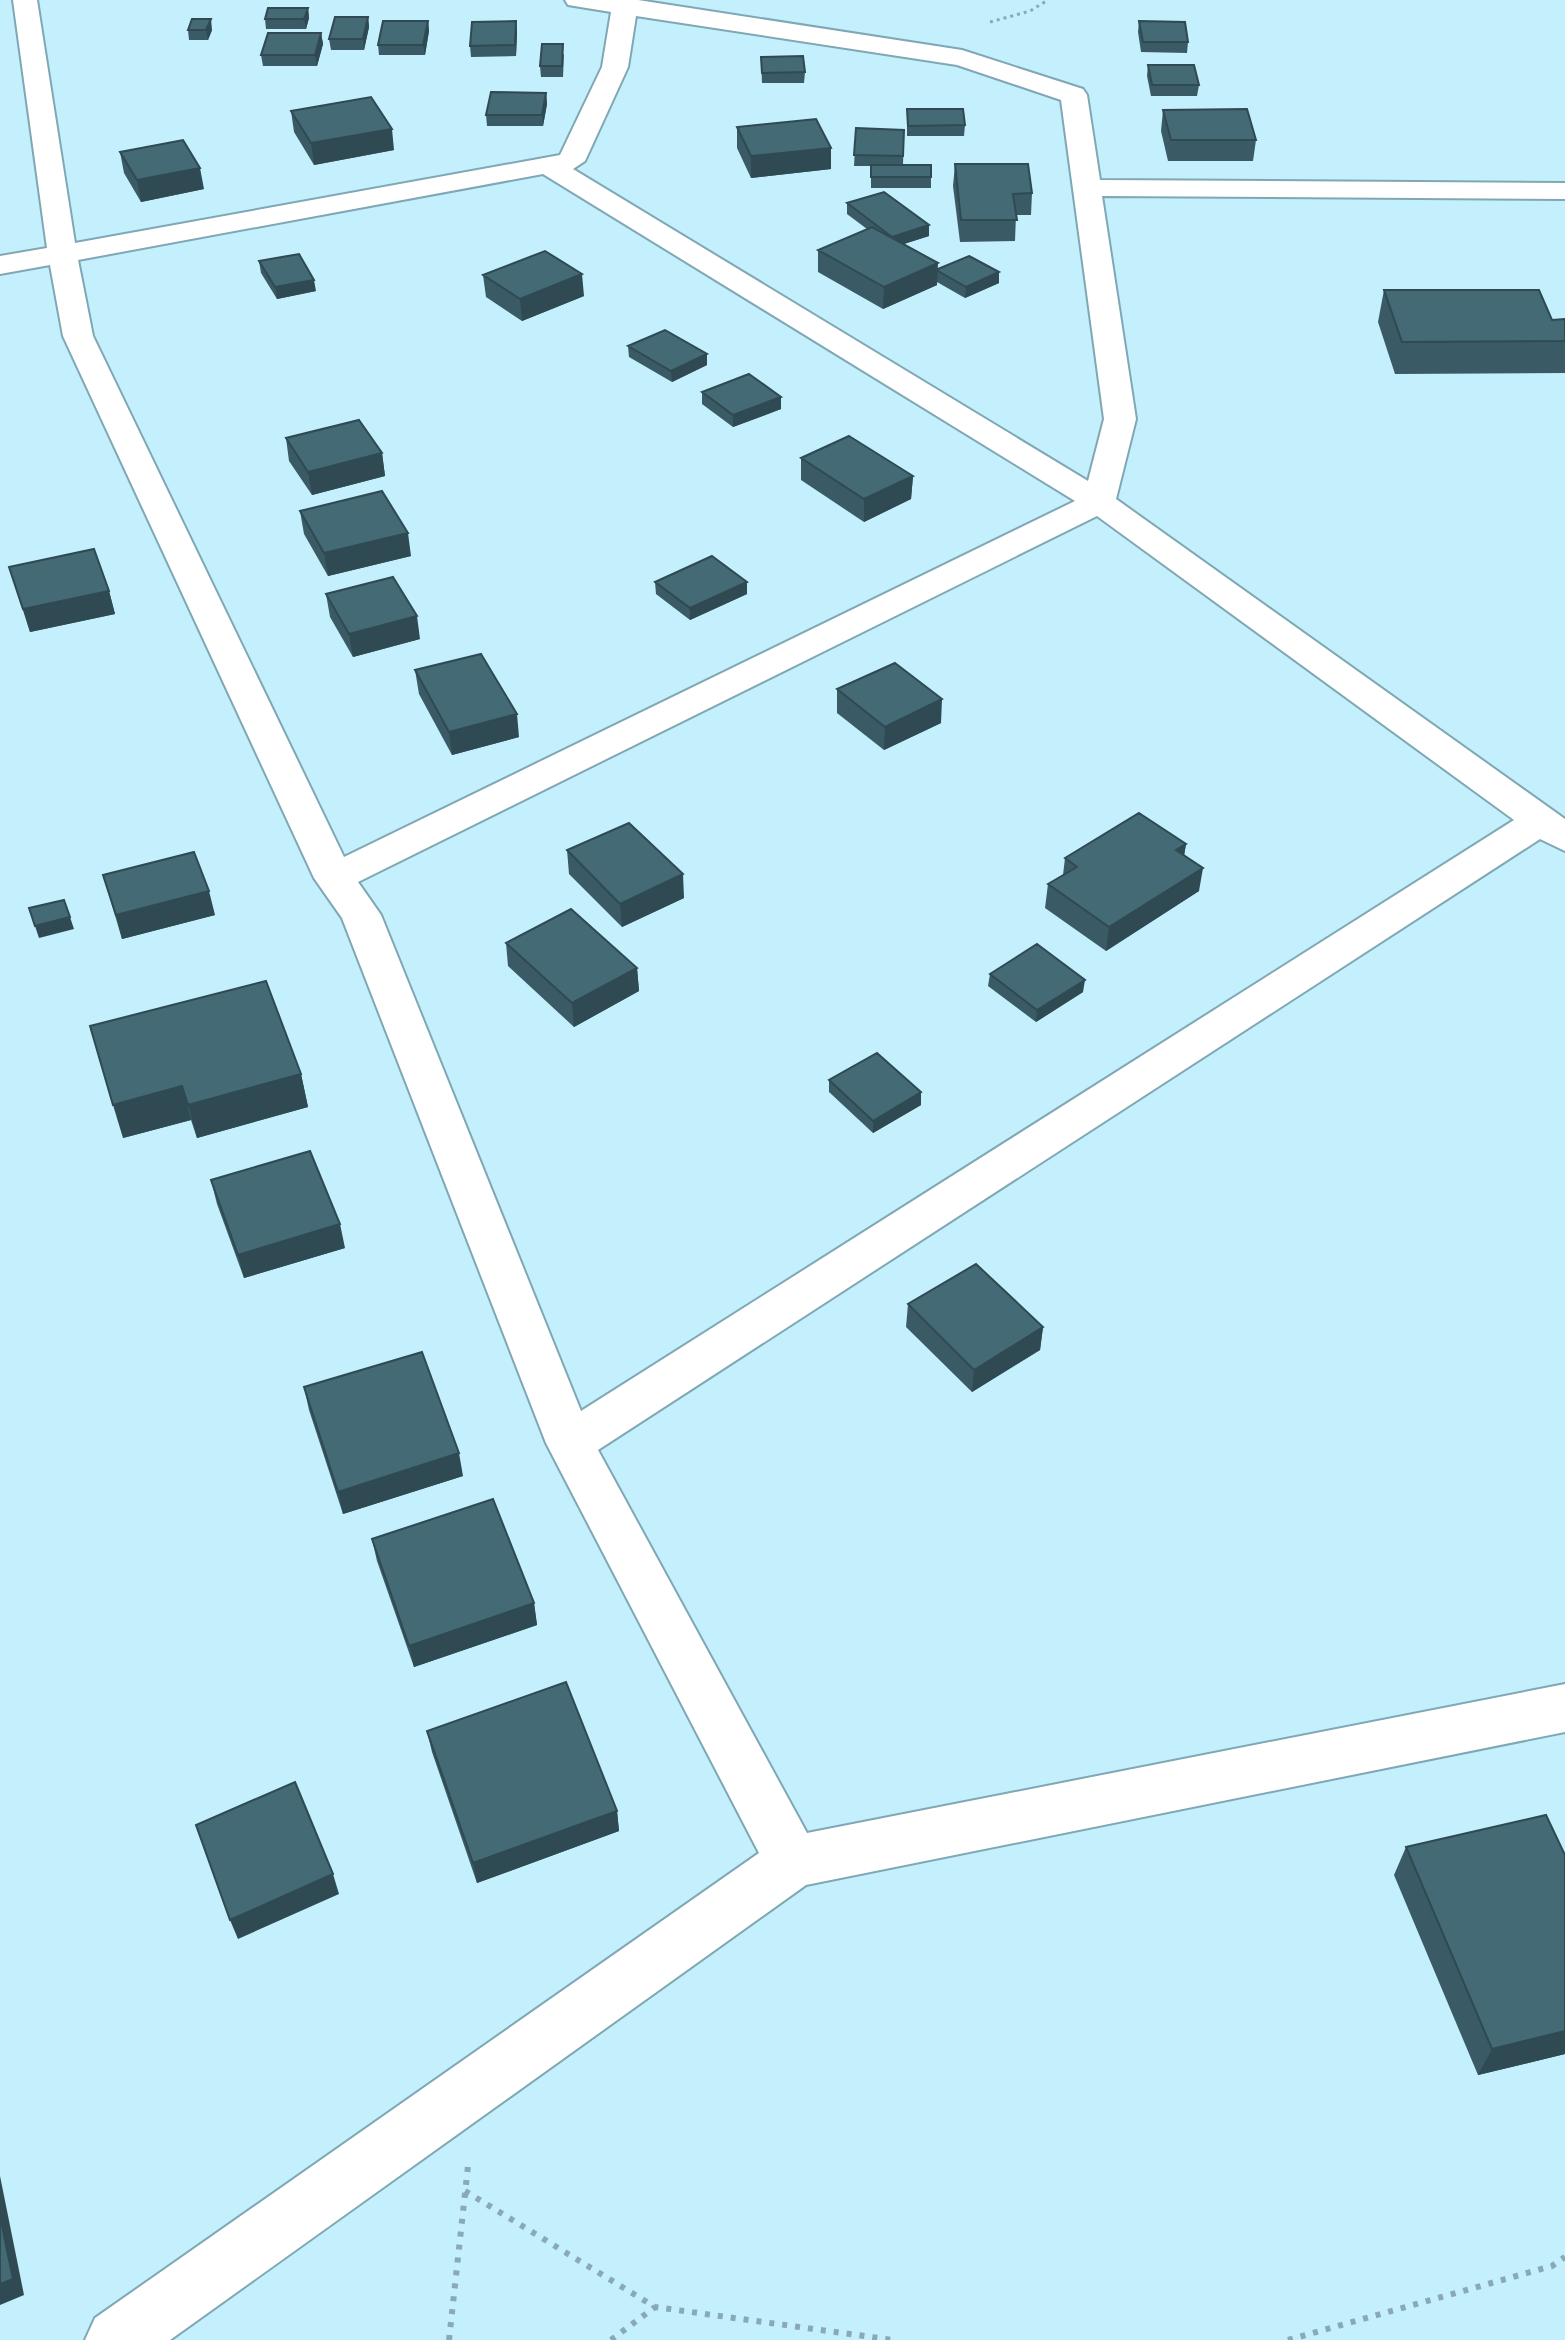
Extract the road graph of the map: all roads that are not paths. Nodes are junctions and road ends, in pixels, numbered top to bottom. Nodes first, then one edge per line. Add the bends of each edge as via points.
1 (25, 0) edge
2 (577, 0) edge
3 (626, 3) edge
4 (549, 166) junction
5 (1087, 188) junction
6 (1565, 191) edge
7 (62, 253) junction
8 (0, 265) edge
9 (1099, 502) junction
10 (1553, 830) edge
11 (334, 878) junction
12 (570, 1443) junction
13 (1565, 1708) edge
14 (793, 1862) junction
15 (117, 2340) edge

1 - 7 street
2 - 3 street
3 - 4 street via 615,67 571,161
3 - 5 street via 962,58 1074,95
4 - 7 street
4 - 9 street
5 - 6 street
5 - 9 street via 1120,419
7 - 8 street
7 - 11 street via 78,336
9 - 10 street
9 - 11 street
10 - 12 street
11 - 12 street via 361,915
12 - 14 street
13 - 14 street
14 - 15 street

